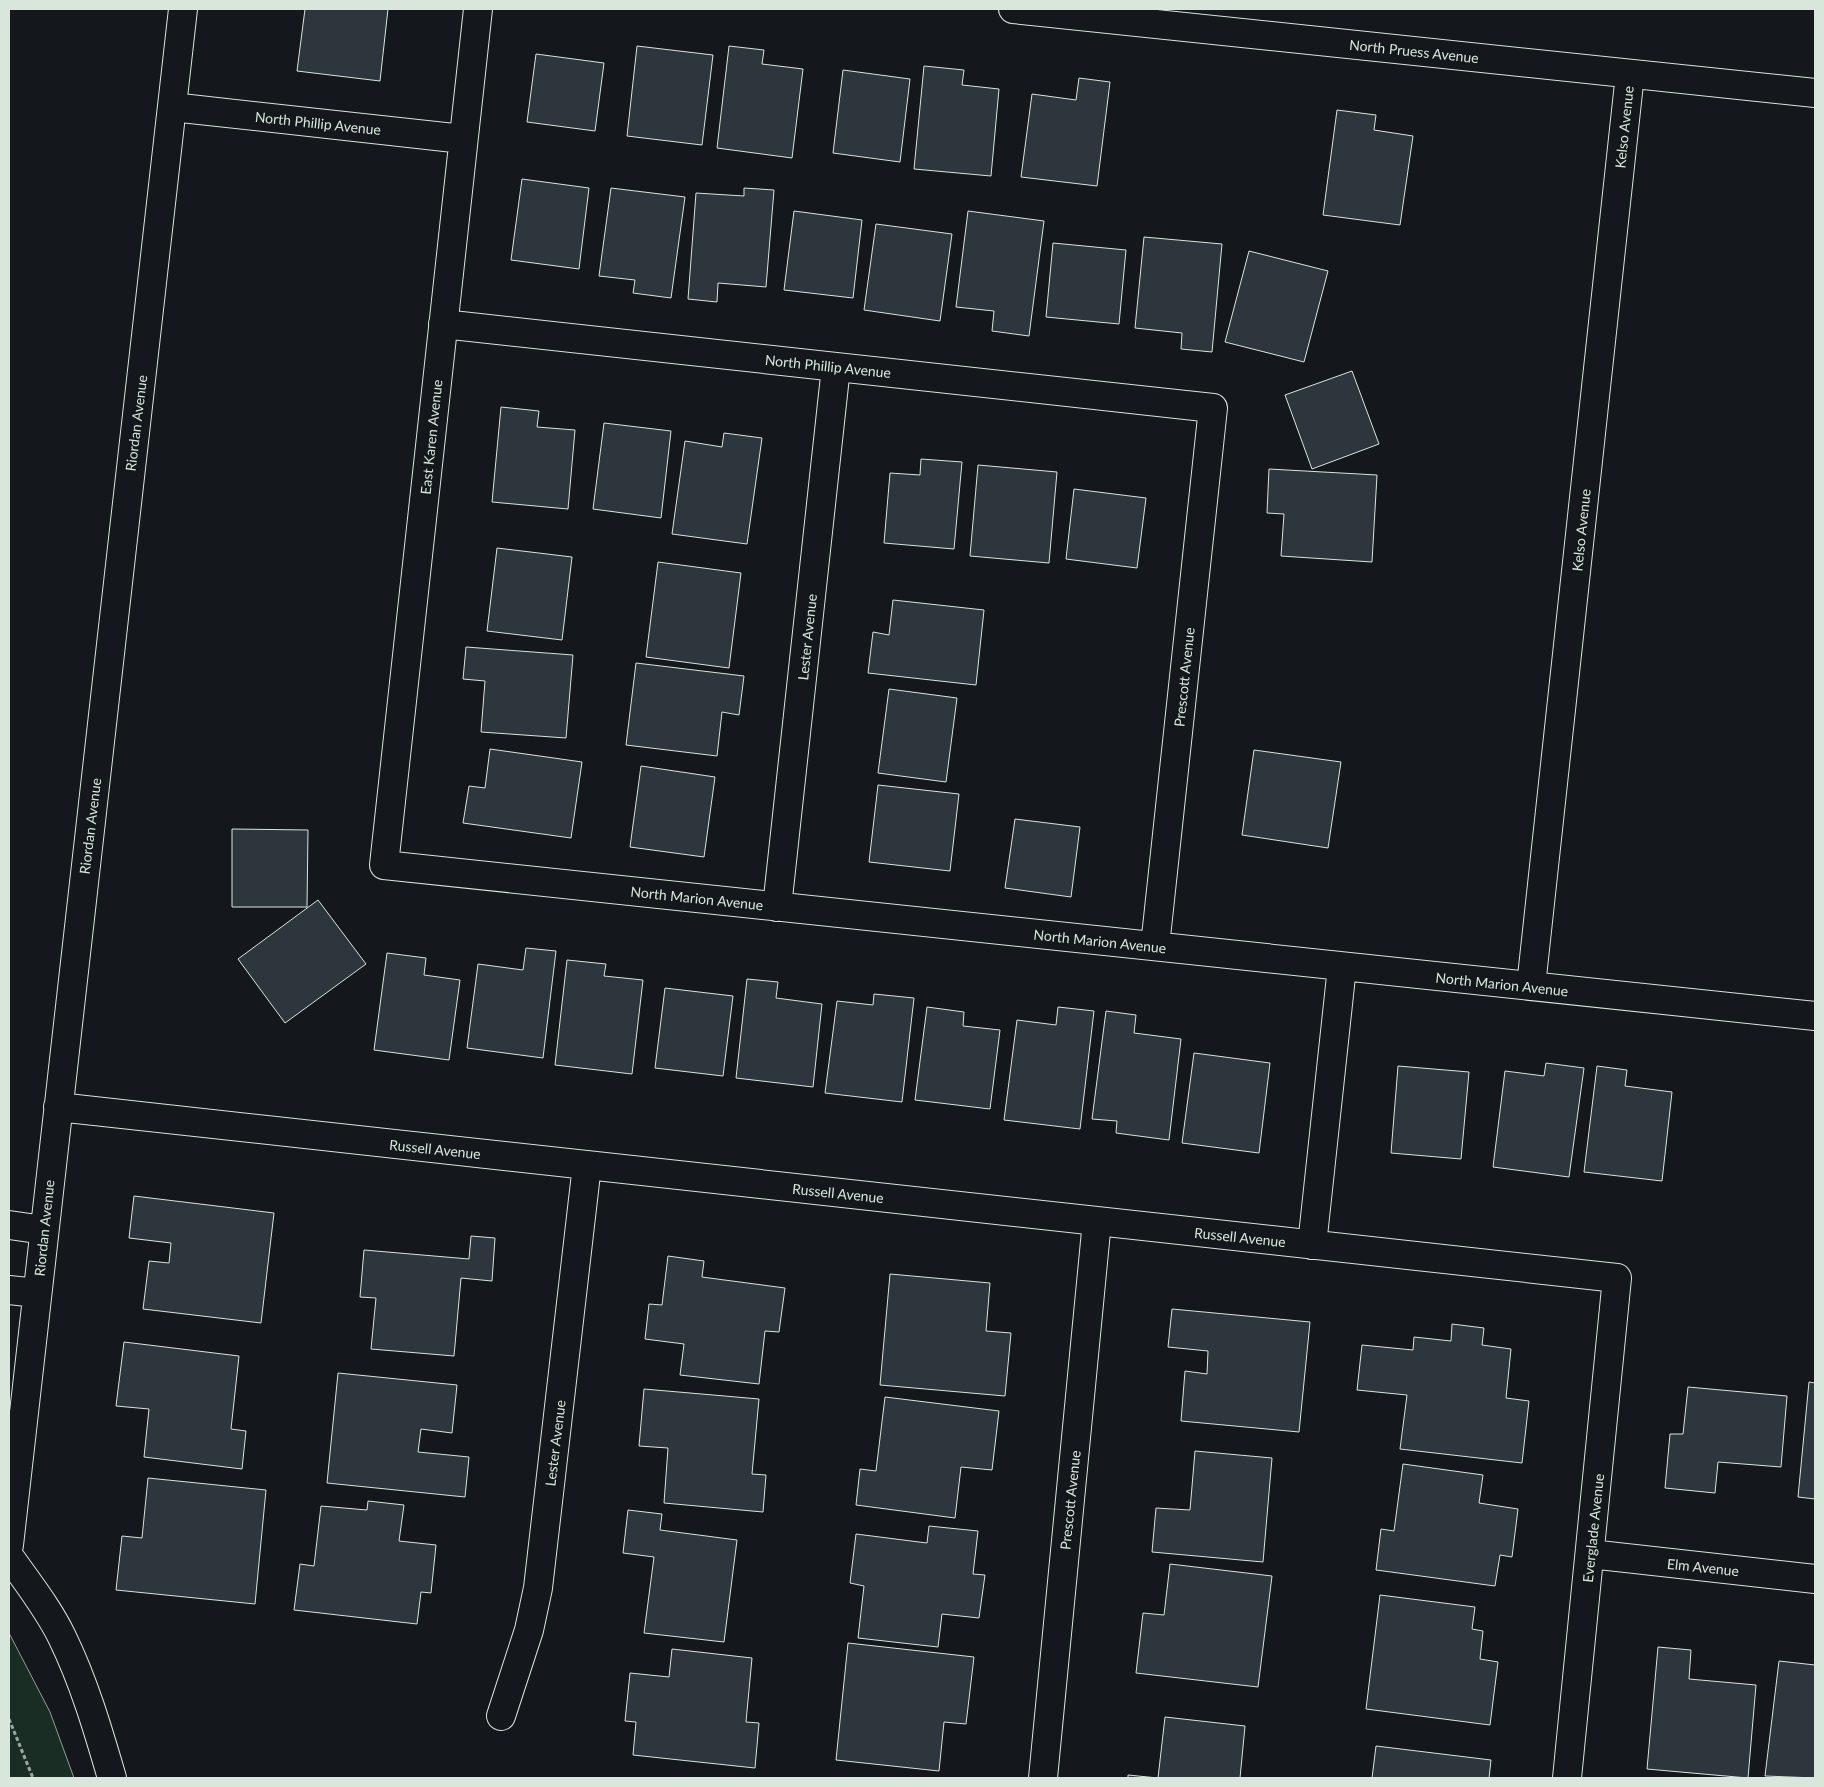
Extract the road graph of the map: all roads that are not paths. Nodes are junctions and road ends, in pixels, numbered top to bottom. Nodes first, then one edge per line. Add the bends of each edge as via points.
1 (183, 9) edge
2 (478, 9) edge
3 (1013, 9) edge
4 (1166, 17) edge
5 (1630, 74) junction
6 (1815, 93) edge
7 (172, 107) junction
8 (464, 139) junction
9 (443, 324) junction
10 (836, 367) junction
11 (1213, 408) joint
12 (384, 865) joint
13 (777, 907) junction
14 (1155, 946) junction
15 (1342, 967) junction
16 (1531, 986) junction
17 (1815, 1016) edge
18 (58, 1107) junction
19 (587, 1165) junction
20 (1098, 1222) junction
21 (9, 1225) edge
22 (44, 1230) junction
23 (1312, 1245) junction
24 (1617, 1278) joint
25 (9, 1290) edge
26 (37, 1293) junction
27 (9, 1545) edge
28 (1590, 1554) junction
29 (9, 1556) edge
30 (1815, 1579) edge
31 (501, 1716) dead end
32 (112, 1778) edge
33 (1043, 1778) edge
34 (1567, 1778) edge

1 - 7 street, Riordan Avenue
2 - 8 street, East Karen Avenue
3 - 4 street, North Pruess Avenue
4 - 5 street, North Pruess Avenue
5 - 6 street, North Pruess Avenue
5 - 16 street, Kelso Avenue
7 - 8 street, North Phillip Avenue
7 - 18 street, Riordan Avenue
8 - 9 street, East Karen Avenue
9 - 10 street, North Phillip Avenue
9 - 12 street, East Karen Avenue
10 - 11 street, North Phillip Avenue
10 - 13 street, Lester Avenue
11 - 14 street, Prescott Avenue
12 - 13 street, North Marion Avenue
13 - 14 street, North Marion Avenue
14 - 15 street, North Marion Avenue
15 - 16 street, North Marion Avenue
15 - 23 street
16 - 17 street, North Marion Avenue
18 - 19 street, Russell Avenue
18 - 22 street, Riordan Avenue
19 - 20 street, Russell Avenue
19 - 31 street, Lester Avenue via 538,1588 529,1630
20 - 23 street, Russell Avenue
20 - 33 street, Prescott Avenue
21 - 22 street
22 - 26 street, Riordan Avenue
23 - 24 street, Russell Avenue
24 - 28 street, Everglade Avenue
25 - 26 street
26 - 27 street, Riordan Avenue
28 - 30 street, Elm Avenue
28 - 34 street, Everglade Avenue
29 - 32 street via 62,1636 91,1705

